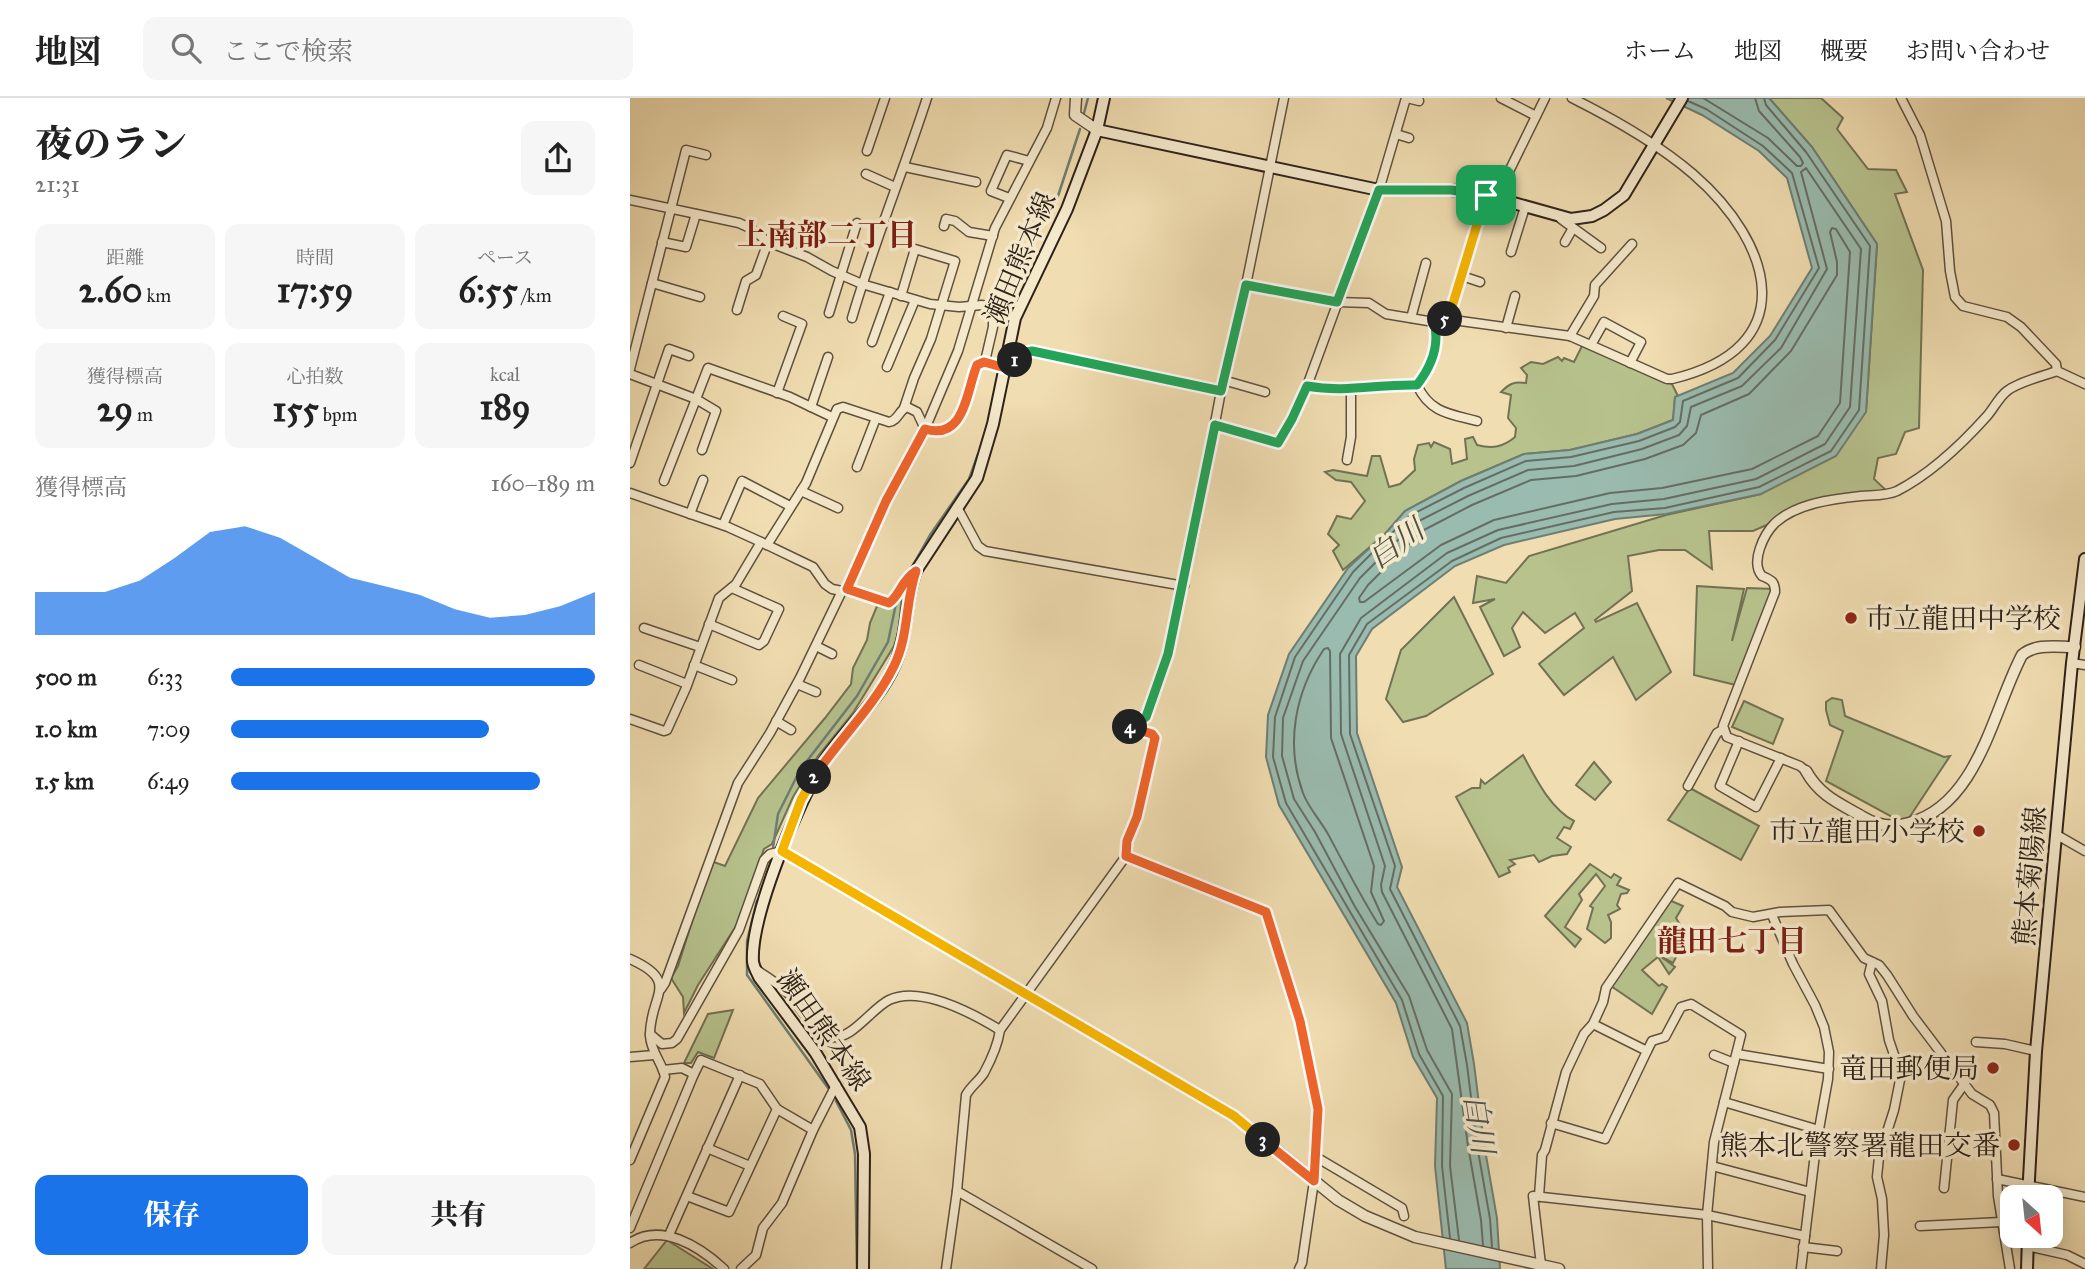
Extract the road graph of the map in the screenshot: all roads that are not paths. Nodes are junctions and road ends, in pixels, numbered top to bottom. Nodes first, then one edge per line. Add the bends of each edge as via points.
1 (885, 98) edge
2 (927, 98) edge
3 (1056, 98) edge
4 (1076, 98) edge
5 (1104, 98) edge
6 (1284, 98) edge
7 (1406, 98) edge
8 (1501, 98) edge
9 (1545, 98) edge
10 (1572, 98) edge
11 (1682, 98) edge
12 (1419, 101) dead end
13 (1905, 101) edge
14 (1536, 116) junction
15 (1097, 130) junction
16 (1396, 134) junction
17 (1409, 138) dead end
18 (1654, 146) junction
19 (867, 151) dead end
20 (706, 155) dead end
21 (1029, 162) junction
22 (905, 167) junction
23 (1269, 167) junction
24 (866, 174) dead end
25 (976, 182) dead end
26 (895, 187) junction
27 (1379, 190) junction
28 (1491, 197) junction
29 (1009, 198) junction
30 (630, 200) edge
31 (1525, 207) junction
32 (671, 209) junction
33 (696, 214) junction
34 (1558, 217) junction
35 (946, 220) dead end
36 (857, 223) dead end
37 (1573, 228) junction
38 (993, 236) junction
39 (662, 242) junction
40 (768, 242) junction
41 (1565, 242) dead end
42 (1632, 244) dead end
43 (1601, 248) dead end
44 (1511, 252) dead end
45 (1426, 263) dead end
46 (841, 275) junction
47 (1462, 276) junction
48 (1480, 282) dead end
49 (652, 283) junction
50 (862, 284) junction
51 (1246, 285) junction
52 (890, 292) junction
53 (901, 296) junction
54 (1515, 296) dead end
55 (700, 298) dead end
56 (915, 300) junction
57 (1337, 302) junction
58 (942, 306) junction
59 (970, 306) junction
60 (737, 310) dead end
61 (829, 313) dead end
62 (783, 316) dead end
63 (852, 318) dead end
64 (1410, 318) junction
65 (1448, 320) junction
66 (1434, 322) junction
67 (1506, 328) junction
68 (1570, 336) junction
69 (872, 342) dead end
70 (1591, 345) junction
71 (689, 356) dead end
72 (828, 357) dead end
73 (984, 362) junction
74 (1630, 363) junction
75 (887, 367) dead end
76 (1004, 369) junction
77 (630, 371) edge
78 (2057, 371) junction
79 (1223, 380) junction
80 (658, 384) junction
81 (2085, 384) edge
82 (1417, 385) junction
83 (1307, 386) junction
84 (1351, 390) junction
85 (1221, 391) junction
86 (1265, 391) dead end
87 (777, 393) junction
88 (696, 400) junction
89 (811, 407) junction
90 (904, 408) junction
91 (832, 417) junction
92 (876, 418) junction
93 (1477, 421) dead end
94 (1215, 425) junction
95 (925, 429) junction
96 (702, 450) dead end
97 (1347, 460) dead end
98 (630, 463) edge
99 (857, 467) dead end
100 (702, 480) dead end
101 (664, 481) dead end
102 (801, 491) junction
103 (630, 493) edge
104 (790, 506) junction
105 (957, 507) junction
106 (838, 508) dead end
107 (690, 514) junction
108 (723, 525) junction
109 (764, 543) junction
110 (2085, 559) edge
111 (916, 571) junction
112 (1184, 586) junction
113 (732, 588) junction
114 (844, 590) junction
115 (709, 624) junction
116 (644, 628) dead end
117 (816, 646) junction
118 (700, 647) junction
119 (2075, 647) junction
120 (832, 654) dead end
121 (2073, 663) junction
122 (694, 665) junction
123 (2085, 665) edge
124 (639, 666) dead end
125 (732, 680) dead end
126 (687, 684) junction
127 (797, 684) junction
128 (816, 692) dead end
129 (630, 719) edge
130 (776, 721) junction
131 (1724, 729) junction
132 (791, 730) dead end
133 (1739, 741) junction
134 (1781, 758) junction
135 (1806, 771) joint
136 (1688, 786) dead end
137 (2057, 835) junction
138 (782, 851) junction
139 (2085, 851) edge
140 (1126, 856) junction
141 (1772, 915) junction
142 (630, 959) edge
143 (1872, 962) junction
144 (755, 969) junction
145 (661, 989) junction
146 (1028, 994) junction
147 (1593, 1024) junction
148 (1000, 1030) junction
149 (650, 1034) junction
150 (1976, 1042) dead end
151 (1647, 1051) junction
152 (2036, 1051) junction
153 (1737, 1054) junction
154 (654, 1055) junction
155 (1714, 1055) dead end
156 (630, 1057) edge
157 (1734, 1063) junction
158 (1829, 1069) junction
159 (663, 1070) junction
160 (694, 1074) junction
161 (740, 1075) junction
162 (1965, 1083) junction
163 (836, 1085) junction
164 (1724, 1102) junction
165 (777, 1109) junction
166 (1551, 1123) junction
167 (813, 1130) junction
168 (1819, 1130) junction
169 (708, 1148) junction
170 (1316, 1157) junction
171 (630, 1160) edge
172 (750, 1166) junction
173 (1712, 1166) junction
174 (1997, 1179) junction
175 (1314, 1181) junction
176 (2028, 1184) junction
177 (1944, 1188) dead end
178 (957, 1191) junction
179 (1810, 1192) junction
180 (687, 1196) junction
181 (1539, 1196) junction
182 (2085, 1197) edge
183 (2000, 1211) edge
184 (1707, 1215) junction
185 (1404, 1216) dead end
186 (2000, 1222) edge
187 (1920, 1227) dead end
188 (630, 1228) edge
189 (669, 1234) junction
190 (1805, 1236) junction
191 (630, 1243) edge
192 (1804, 1247) junction
193 (2006, 1248) edge
194 (2028, 1248) edge
195 (2048, 1248) edge
196 (1837, 1251) dead end
197 (2085, 1264) edge
198 (1541, 1265) junction
199 (724, 1269) edge
200 (741, 1269) edge
201 (863, 1269) edge
202 (946, 1269) edge
203 (1092, 1269) edge
204 (1298, 1269) edge
205 (1559, 1269) edge
206 (1707, 1269) edge
207 (1801, 1269) edge
208 (1881, 1269) edge
209 (2010, 1269) edge
210 (2027, 1269) edge

1 - 19 street
2 - 22 street
3 - 21 street
4 - 15 street via 1075,115
5 - 15 main road, 瀬田熊本線
6 - 23 street
7 - 12 street
7 - 16 street
8 - 14 street
9 - 14 street
10 - 18 street
11 - 18 main road
13 - 78 street via 1946,221 1955,297 1963,306 2014,322 2056,364
14 - 28 street
15 - 23 main road
15 - 76 main road, 瀬田熊本線 via 1067,209 1015,318
16 - 17 street
16 - 27 street
18 - 34 main road via 1616,202 1592,216
18 - 74 street via 1695,176 1727,211 1751,248 1763,300 1749,339 1716,363 1672,379
20 - 32 street via 686,150
21 - 29 street
21 - 29 street via 1007,155 991,191
22 - 25 street
22 - 26 street
23 - 27 main road
23 - 51 street
24 - 26 street
26 - 50 street
27 - 28 main road via 1451,190
27 - 57 street
28 - 31 main road
28 - 47 street
29 - 38 street
30 - 32 street
31 - 34 main road
31 - 44 street
32 - 33 street
32 - 39 street
33 - 39 street via 686,247
33 - 40 street via 747,227
34 - 37 street
35 - 38 street via 969,232
36 - 46 street
37 - 41 street
37 - 43 street
38 - 59 street
39 - 49 street
40 - 46 street
40 - 60 street via 756,275 746,281
42 - 68 street via 1595,285 1594,296
45 - 64 street
46 - 50 street
46 - 61 street
47 - 48 street
47 - 65 street
49 - 55 street
49 - 77 street
50 - 52 street
50 - 63 street
51 - 57 street
51 - 79 street
52 - 53 street
52 - 69 street
53 - 56 street
53 - 58 street via 915,249 955,261
54 - 67 street
56 - 58 street
56 - 75 street
57 - 64 street via 1370,303 1386,314
57 - 83 street
58 - 59 street
58 - 90 street
59 - 73 street via 985,306 994,315
59 - 95 street via 958,351
62 - 87 street via 802,324
64 - 66 street
65 - 66 street
65 - 67 street
66 - 82 street via 1436,349
67 - 68 street
68 - 70 street
70 - 74 street
70 - 74 street via 1604,322 1641,342
71 - 80 street via 669,349
72 - 89 street
73 - 76 street
73 - 95 street via 977,365 954,425 940,432
76 - 85 street via 1019,355 1032,351
76 - 105 main road, 瀬田熊本線 via 977,478
77 - 80 street
78 - 81 street
78 - 131 street via 2007,391 1949,455 1901,489 1814,504 1774,524 1759,551 1758,567 1762,576 1775,584 1775,592
79 - 85 street
79 - 86 street
80 - 88 street
80 - 98 street
82 - 84 street
82 - 93 street via 1431,406
83 - 84 street
83 - 94 street via 1278,443
84 - 97 street via 1352,437
85 - 94 street
87 - 88 street via 708,368
87 - 89 street
88 - 96 street via 716,411
88 - 101 street
89 - 91 street
90 - 92 street via 892,422
90 - 95 street via 915,410
91 - 92 street via 843,407
91 - 102 street
92 - 99 street
94 - 112 street
95 - 114 street
100 - 107 street
102 - 104 street
102 - 106 street
103 - 107 street
104 - 108 street via 739,479
104 - 109 street
105 - 111 main road, 瀬田熊本線
105 - 112 street via 985,551
107 - 108 street
108 - 109 street
109 - 113 street
109 - 114 street via 813,567 829,587
110 - 119 main road, 熊本菊陽線
111 - 114 street via 905,578 889,603
111 - 138 main road, 瀬田熊本線 via 895,666 807,788
112 - 140 street via 1168,654 1146,717 1130,727 1155,738
113 - 115 street via 719,598
113 - 115 street via 779,610 763,643
114 - 117 street
115 - 118 street
116 - 118 street
117 - 120 street
117 - 127 street
118 - 122 street
119 - 121 main road, 熊本菊陽線
119 - 135 street via 2039,647 2022,655 1971,772 1949,801 1924,819 1898,826 1871,822 1819,792
121 - 123 street
121 - 137 main road, 熊本菊陽線
122 - 125 street
122 - 126 street
124 - 126 street
126 - 129 street via 666,731
127 - 128 street
127 - 130 street
130 - 132 street
130 - 145 street via 738,783
131 - 133 street via 1727,737
131 - 136 street via 1717,733
133 - 134 street
133 - 134 street via 1720,786 1756,807
134 - 135 street
137 - 139 street
137 - 152 main road, 熊本菊陽線
138 - 144 main road, 瀬田熊本線 via 764,900
138 - 146 street
138 - 149 street via 764,860 739,930 677,1040 662,1044
140 - 146 street
140 - 170 street via 1266,912 1300,1021 1318,1109
141 - 143 street via 1829,910 1864,958
141 - 147 street via 1732,912 1678,883 1613,977
141 - 158 street via 1824,1027
142 - 145 street via 656,975
143 - 162 street via 1887,975
143 - 208 street via 1869,974 1882,1001 1901,1074 1879,1157 1884,1235
144 - 148 street via 792,996 823,1034 833,1038 846,1035 889,1000 913,995 974,1014
144 - 163 main road, 瀬田熊本線
145 - 149 street
146 - 148 street
146 - 175 street via 1234,1116
147 - 151 street
147 - 166 street via 1569,1064
148 - 178 street via 982,1076 966,1095
149 - 154 street
150 - 152 street
151 - 153 street via 1651,1041 1665,1037 1681,1007 1691,1004 1741,1035
151 - 166 street via 1605,1139
152 - 176 main road, 熊本菊陽線
153 - 157 street
153 - 158 street
154 - 156 street
154 - 159 street
155 - 157 street
157 - 164 street
158 - 168 street
159 - 160 street via 682,1068
159 - 171 street via 664,1081
160 - 161 street via 701,1060
160 - 188 street
161 - 165 street via 760,1084
161 - 169 street
162 - 174 street via 1994,1113
162 - 177 street via 1953,1100
163 - 167 street
163 - 201 main road, 瀬田熊本線 via 863,1137
164 - 168 street
164 - 173 street
165 - 167 street
165 - 172 street
166 - 181 street via 1542,1156
167 - 200 street via 782,1203 763,1228 756,1255
168 - 179 street
169 - 172 street
169 - 180 street
170 - 175 street
170 - 185 street via 1402,1208
172 - 180 street via 729,1212
173 - 179 street
173 - 184 street
174 - 176 street
174 - 183 street
175 - 198 street via 1365,1216 1415,1237
175 - 204 street
176 - 182 street
178 - 202 street
178 - 203 street
179 - 190 street
180 - 189 street
181 - 184 street
181 - 198 street via 1533,1196
184 - 190 street
184 - 206 street
186 - 187 street
189 - 191 street via 646,1234
189 - 199 street
190 - 192 street
192 - 196 street
192 - 207 street
193 - 209 street
194 - 210 main road
195 - 197 street
198 - 205 street

